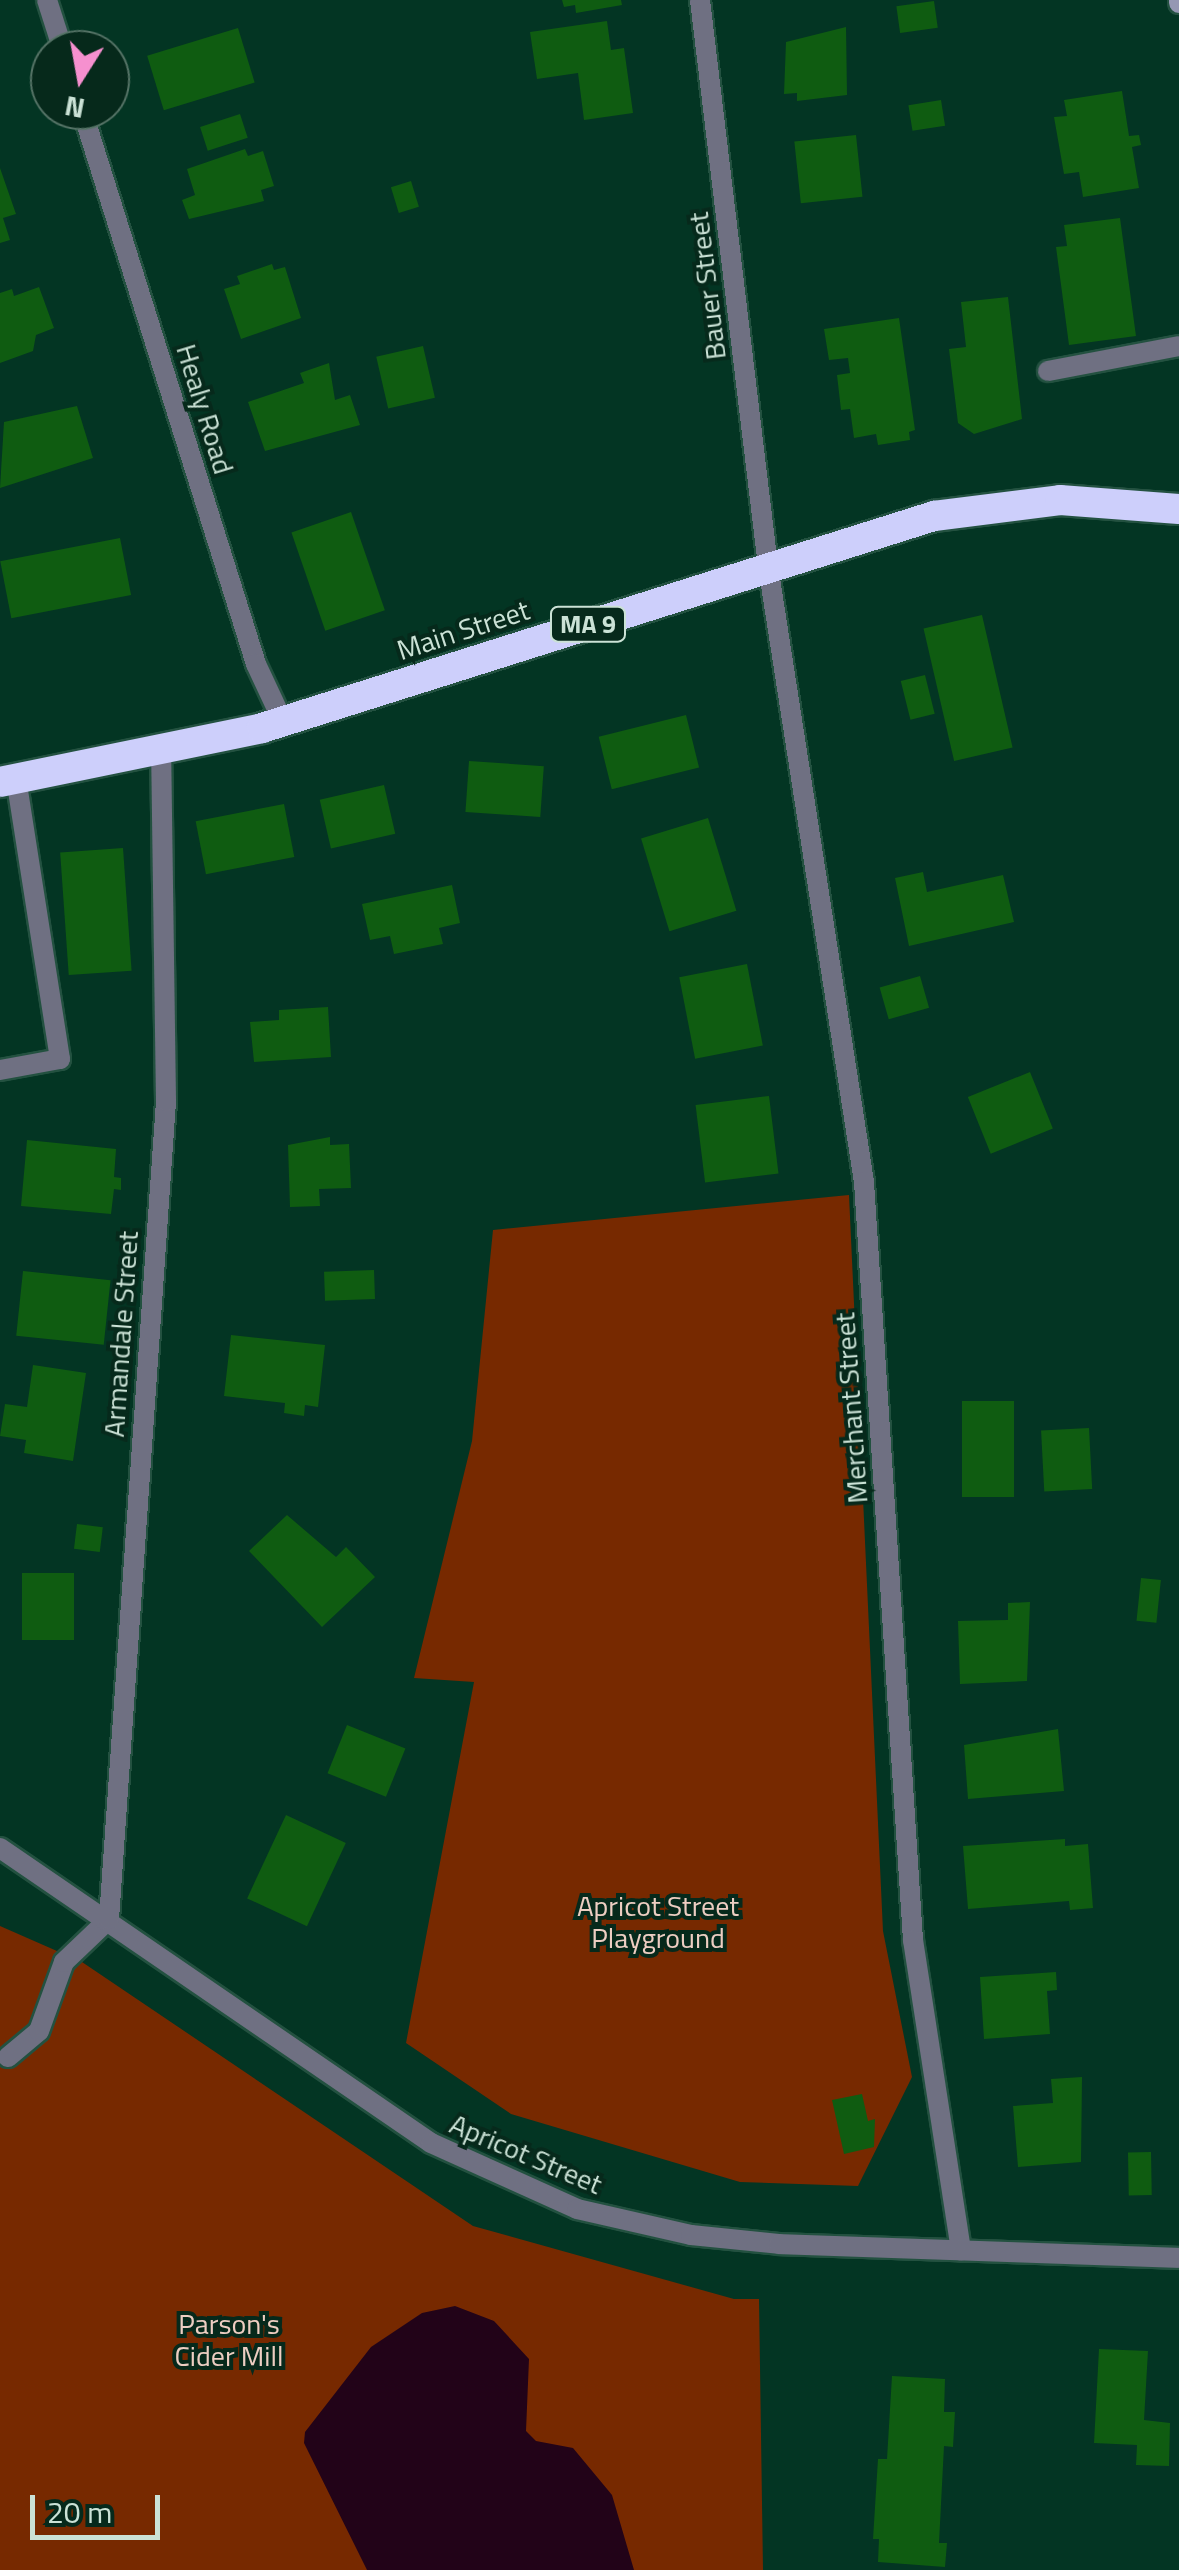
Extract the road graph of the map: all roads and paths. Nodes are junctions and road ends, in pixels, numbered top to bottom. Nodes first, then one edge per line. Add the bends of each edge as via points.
1 (48, 0) edge
2 (700, 0) edge
3 (57, 30) edge
4 (88, 130) edge
5 (1179, 346) edge
6 (1048, 371) dead end
7 (1179, 509) edge
8 (768, 566) junction
9 (283, 722) junction
10 (162, 752) junction
11 (8, 781) edge
12 (0, 1070) edge
13 (0, 1848) edge
14 (109, 1919) junction
15 (8, 2057) dead end
16 (961, 2250) junction
17 (1179, 2258) edge

1 - 3 street
2 - 8 street, Bauer Street
4 - 9 street, Healy Road via 256,664
5 - 6 street
7 - 8 highway, Main Street / MA 9 via 1060,500 996,506 934,516
8 - 9 highway, Main Street / MA 9
8 - 16 street, Merchant Street via 864,1182 913,1940
9 - 10 highway, Main Street / MA 9
10 - 11 highway, Main Street / MA 9
10 - 14 street, Armandale Street via 166,1100
11 - 12 street via 60,1059
13 - 14 street, Apricot Street
14 - 15 street via 64,1962 39,2032
14 - 16 street, Apricot Street via 430,2143 542,2197 691,2236
16 - 17 street, Apricot Street

